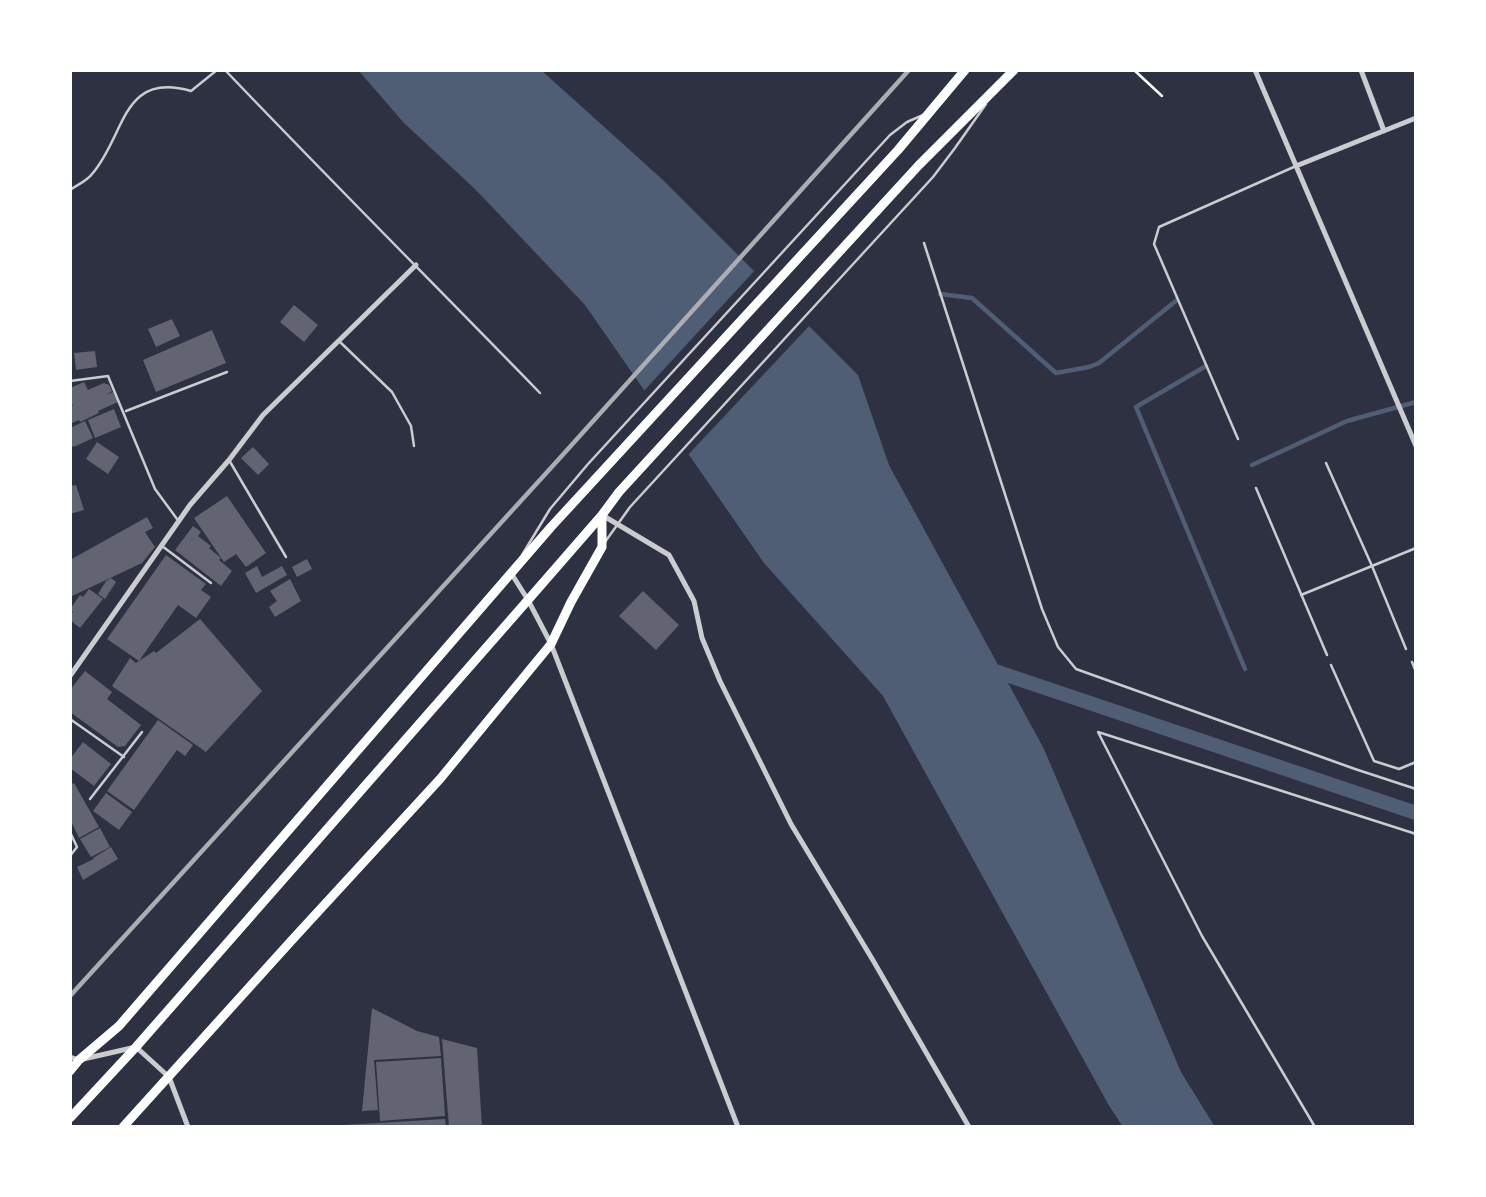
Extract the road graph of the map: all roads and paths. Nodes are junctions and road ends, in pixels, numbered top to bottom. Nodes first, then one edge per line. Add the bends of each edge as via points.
1 (217, 70) edge
2 (225, 70) edge
3 (965, 70) edge
4 (1014, 70) edge
5 (1134, 70) edge
6 (1255, 70) edge
7 (1361, 70) edge
8 (999, 87) junction
9 (1162, 96) dead end
10 (929, 112) junction
11 (1416, 118) edge
12 (1384, 131) junction
13 (1296, 166) junction
14 (70, 190) edge
15 (924, 243) dead end
16 (416, 265) junction
17 (339, 341) junction
18 (227, 372) dead end
19 (70, 381) edge
20 (540, 393) dead end
21 (124, 412) junction
22 (1238, 439) dead end
23 (414, 446) dead end
24 (1416, 446) edge
25 (229, 460) junction
26 (1326, 463) dead end
27 (1256, 488) dead end
28 (602, 515) junction
29 (179, 522) junction
30 (618, 524) junction
31 (162, 546) junction
32 (602, 547) junction
33 (1416, 548) edge
34 (286, 557) dead end
35 (1372, 566) junction
36 (511, 573) junction
37 (211, 583) dead end
38 (1301, 595) junction
39 (528, 600) junction
40 (551, 644) junction
41 (1406, 649) dead end
42 (1327, 655) dead end
43 (1412, 662) dead end
44 (1331, 665) dead end
45 (1416, 672) edge
46 (70, 676) edge
47 (70, 719) edge
48 (142, 732) dead end
49 (124, 757) junction
50 (1416, 762) edge
51 (1416, 789) edge
52 (90, 799) dead end
53 (70, 832) edge
54 (1416, 834) edge
55 (70, 856) edge
56 (136, 1047) junction
57 (75, 1058) edge
58 (70, 1071) edge
59 (169, 1077) junction
60 (70, 1118) edge
61 (123, 1127) edge
62 (188, 1127) edge
63 (738, 1127) edge
64 (969, 1127) edge
65 (1315, 1127) edge

1 - 14 lane via 191,90 159,87 143,93 131,103 90,177
2 - 16 lane
3 - 10 main road
4 - 8 main road
5 - 9 path
6 - 13 street
7 - 12 street
8 - 28 main road via 919,165
8 - 30 lane via 933,177
10 - 36 main road
10 - 36 lane via 890,135 588,464 550,509
11 - 12 street
12 - 13 street
13 - 22 lane via 1159,227 1154,244
13 - 24 street
15 - 51 lane via 1042,609 1058,647 1076,669
16 - 17 street
16 - 20 lane
17 - 23 lane via 392,392 411,426
17 - 25 street via 263,415
18 - 21 lane
19 - 21 lane via 108,376
21 - 29 lane via 155,488
25 - 29 street
25 - 34 lane
26 - 35 lane
27 - 38 lane
28 - 30 street
28 - 32 main road
28 - 39 main road
29 - 31 street
30 - 32 lane
30 - 64 street via 669,555 694,601 702,638 720,681 791,824
31 - 37 lane
31 - 46 street
32 - 40 main road
33 - 35 lane
35 - 38 lane
35 - 41 lane
36 - 39 street
36 - 57 main road via 119,1026
38 - 42 lane
39 - 40 street
39 - 56 main road
40 - 59 main road via 440,779
40 - 63 street
43 - 45 lane
44 - 50 lane via 1374,761 1399,769
47 - 49 lane
48 - 49 lane
49 - 52 lane
53 - 55 lane via 77,847
54 - 65 lane via 1098,732 1202,936
56 - 57 street
56 - 59 street
56 - 60 main road
57 - 58 main road
59 - 61 main road
59 - 62 street

